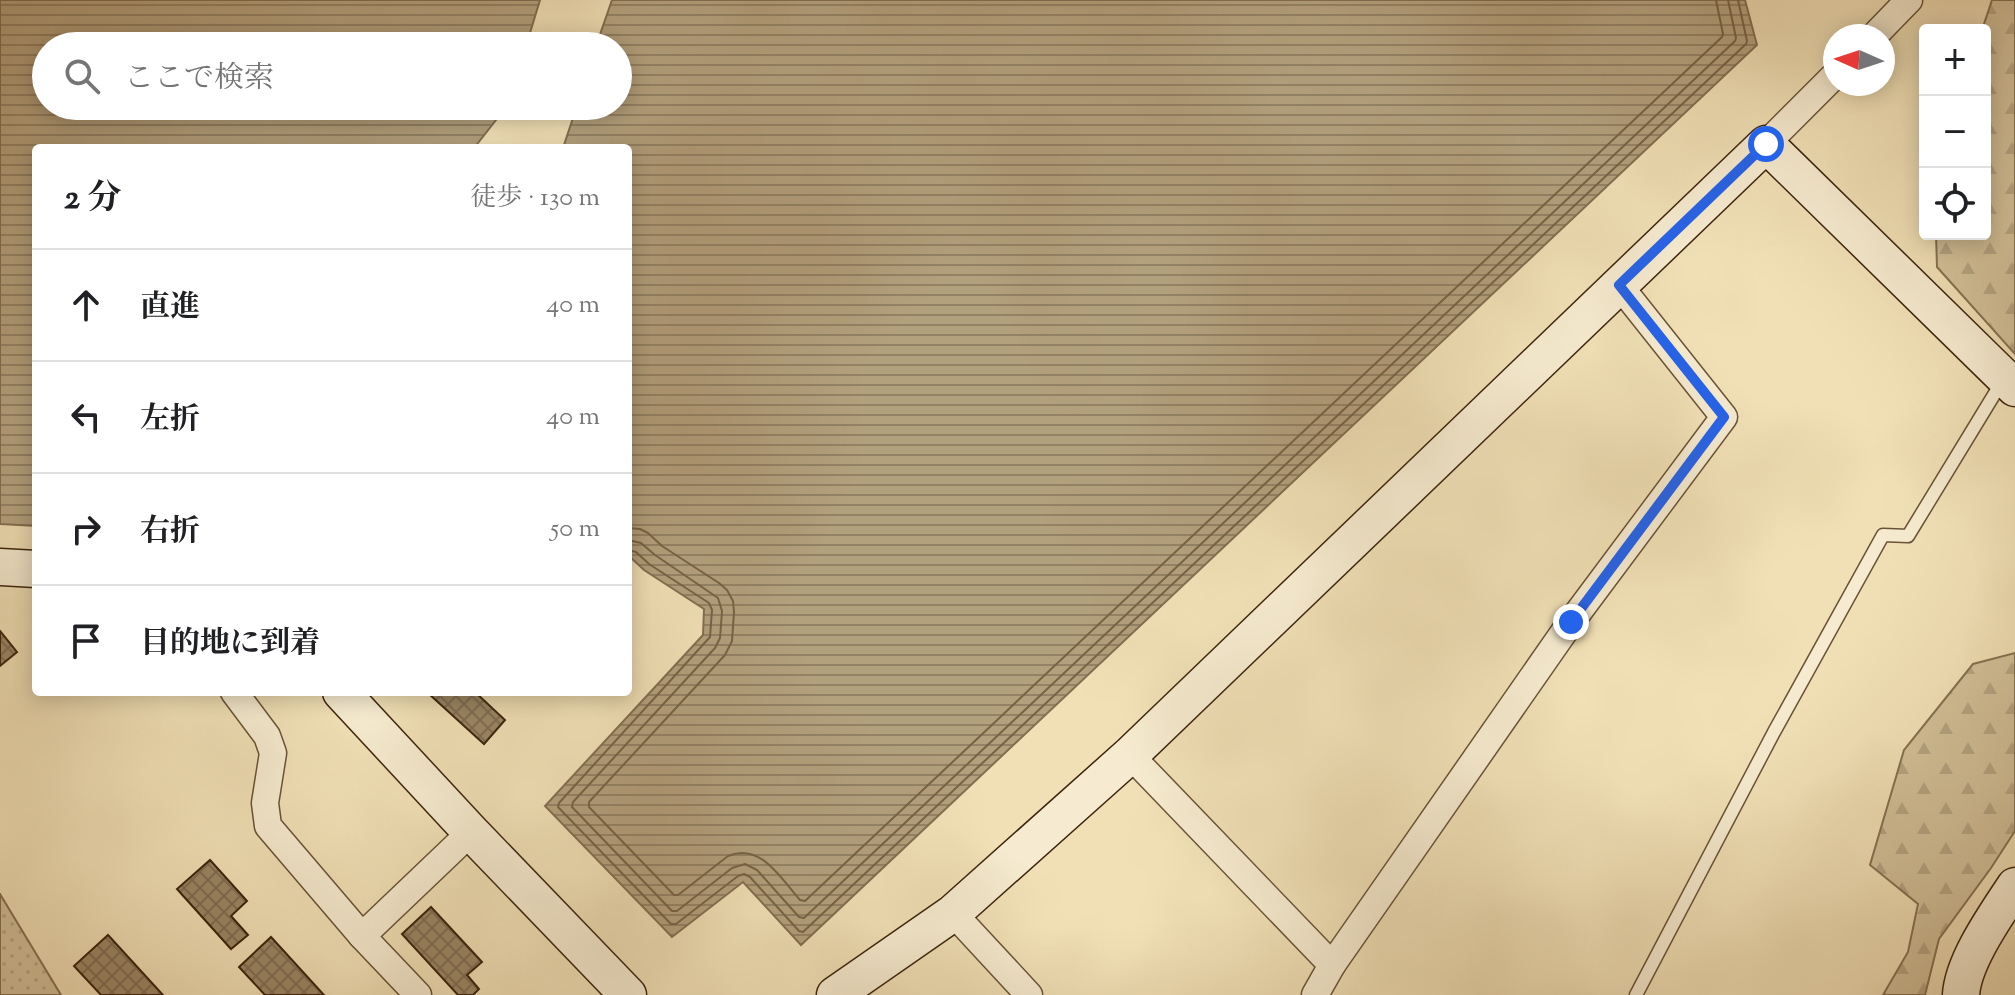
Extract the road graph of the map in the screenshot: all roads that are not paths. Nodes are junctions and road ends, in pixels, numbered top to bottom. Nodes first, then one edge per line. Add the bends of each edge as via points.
1 (1909, 0) edge
2 (1886, 24) edge
3 (1823, 87) edge
4 (1766, 144) junction
5 (1619, 285) junction
6 (2010, 383) edge
7 (0, 567) edge
8 (32, 569) edge
9 (237, 696) edge
10 (345, 696) edge
11 (1130, 755) junction
12 (471, 832) junction
13 (2015, 886) edge
14 (953, 913) junction
15 (362, 936) junction
16 (1332, 965) junction
17 (418, 995) edge
18 (628, 995) edge
19 (835, 995) edge
20 (1029, 995) edge
21 (1315, 995) edge
22 (1636, 995) edge
23 (1961, 995) edge

1 - 2 street
3 - 4 street
4 - 5 street
4 - 6 street
5 - 11 street
5 - 16 street via 1724,417 1571,622
6 - 22 lane via 1908,536 1883,535
7 - 8 street
9 - 15 street via 267,736 273,753 265,803 268,826
10 - 12 street
11 - 14 street
11 - 16 street
12 - 15 street
12 - 18 street
13 - 23 street via 1962,980
14 - 19 street
14 - 20 street
15 - 17 street
16 - 21 street

